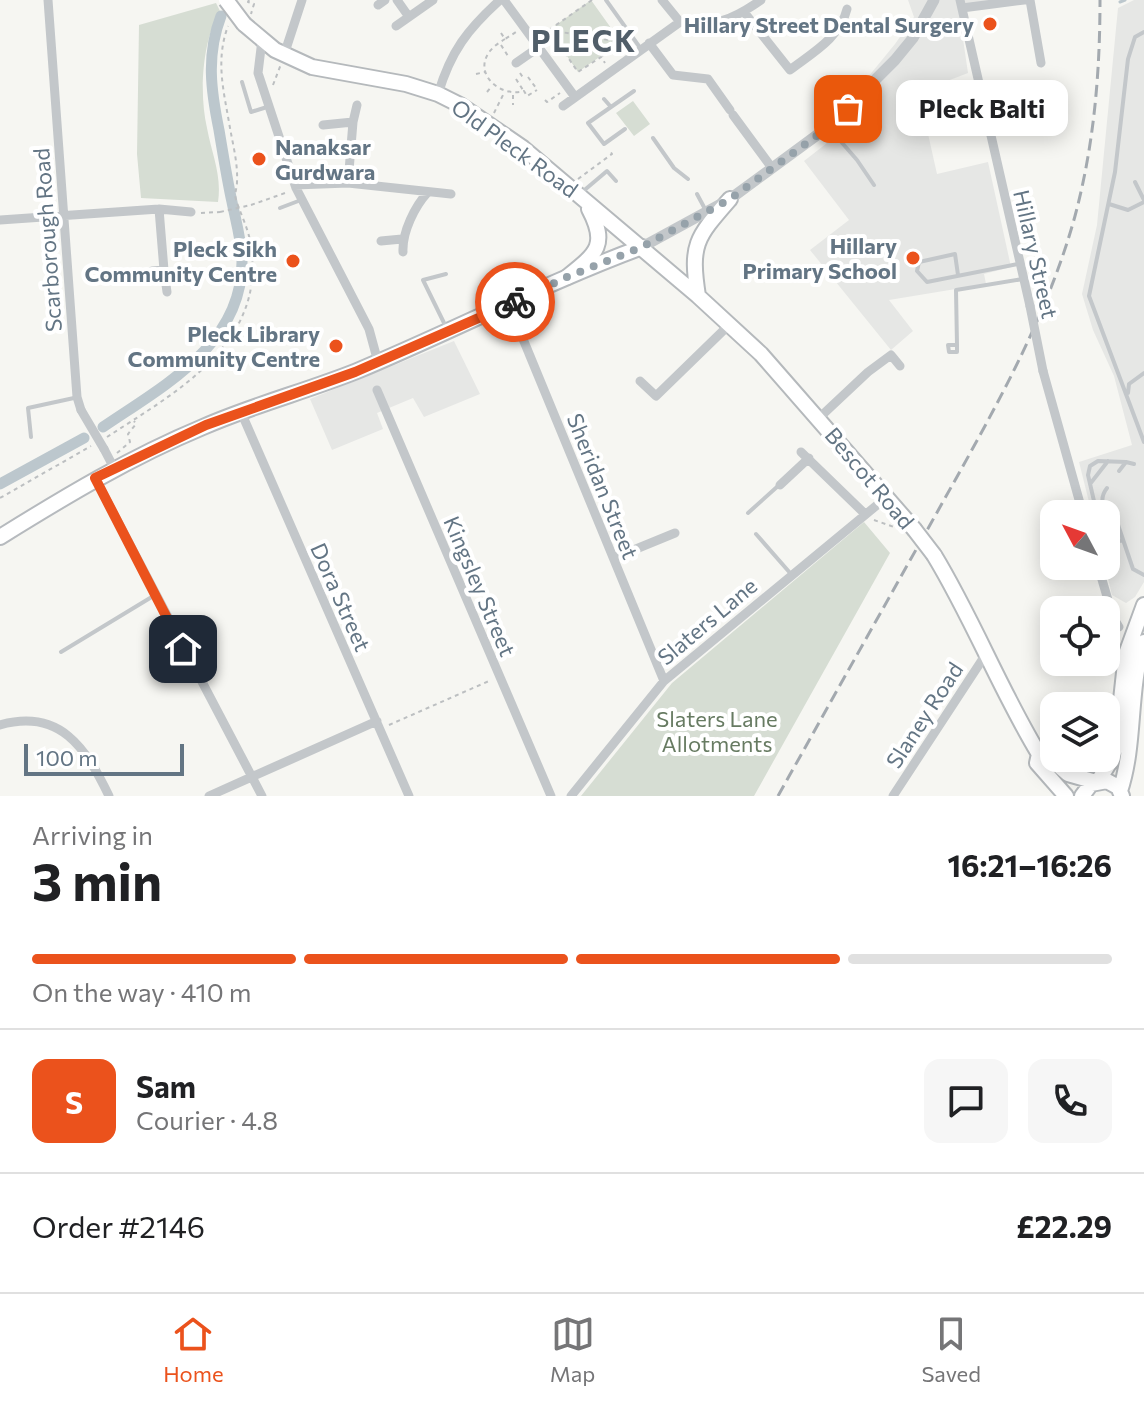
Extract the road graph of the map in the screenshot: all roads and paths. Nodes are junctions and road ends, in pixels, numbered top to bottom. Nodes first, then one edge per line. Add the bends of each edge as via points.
1 (48, 0) edge
2 (226, 0) edge
3 (249, 0) edge
4 (302, 0) edge
5 (397, 0) edge
6 (433, 0) edge
7 (482, 0) edge
8 (502, 0) edge
9 (592, 0) edge
10 (606, 0) edge
11 (662, 0) edge
12 (761, 0) edge
13 (934, 0) edge
14 (1027, 0) edge
15 (961, 4) edge
16 (847, 9) dead end
17 (489, 10) junction
18 (744, 12) junction
19 (409, 17) junction
20 (243, 19) junction
21 (680, 22) junction
22 (396, 26) dead end
23 (523, 27) junction
24 (549, 30) junction
25 (1144, 32) edge
26 (501, 33) dead end
27 (505, 39) junction
28 (262, 40) junction
29 (488, 42) dead end
30 (621, 42) junction
31 (499, 43) junction
32 (536, 44) junction
33 (645, 46) junction
34 (492, 48) junction
35 (481, 53) dead end
36 (284, 55) junction
37 (632, 56) junction
38 (487, 57) junction
39 (601, 57) junction
40 (1041, 63) dead end
41 (515, 64) junction
42 (610, 71) junction
43 (486, 72) junction
44 (476, 74) dead end
45 (516, 79) dead end
46 (242, 82) dead end
47 (493, 85) junction
48 (568, 87) junction
49 (524, 91) junction
50 (634, 91) dead end
51 (487, 92) dead end
52 (504, 92) junction
53 (438, 94) junction
54 (512, 94) junction
55 (575, 97) junction
56 (604, 99) dead end
57 (545, 100) dead end
58 (268, 103) junction
59 (357, 105) dead end
60 (513, 105) dead end
61 (563, 106) dead end
62 (611, 107) junction
63 (487, 111) dead end
64 (353, 122) junction
65 (323, 125) dead end
66 (828, 127) junction
67 (625, 129) dead end
68 (653, 138) dead end
69 (604, 144) junction
70 (772, 168) junction
71 (582, 176) dead end
72 (688, 179) dead end
73 (616, 181) dead end
74 (1135, 182) dead end
75 (348, 183) junction
76 (874, 185) dead end
77 (296, 187) junction
78 (428, 192) junction
79 (451, 194) dead end
80 (697, 194) dead end
81 (582, 197) junction
82 (730, 199) junction
83 (301, 200) junction
84 (1144, 201) edge
85 (1109, 204) junction
86 (280, 208) dead end
87 (159, 209) junction
88 (707, 211) junction
89 (191, 212) joint
90 (63, 215) junction
91 (0, 220) edge
92 (402, 239) junction
93 (381, 241) dead end
94 (642, 247) junction
95 (403, 252) dead end
96 (1020, 264) junction
97 (164, 270) junction
98 (152, 271) dead end
99 (446, 274) dead end
100 (958, 275) junction
101 (567, 277) junction
102 (1023, 279) junction
103 (167, 292) dead end
104 (698, 296) junction
105 (509, 305) junction
106 (730, 324) junction
107 (448, 331) junction
108 (957, 345) dead end
109 (378, 362) junction
110 (900, 366) dead end
111 (1144, 373) edge
112 (640, 381) dead end
113 (377, 390) dead end
114 (1128, 396) junction
115 (77, 397) junction
116 (241, 412) junction
117 (819, 418) junction
118 (133, 419) junction
119 (31, 437) dead end
120 (1144, 442) edge
121 (1108, 461) junction
122 (1126, 462) junction
123 (112, 464) junction
124 (1134, 464) dead end
125 (1119, 471) dead end
126 (95, 478) junction
127 (1090, 484) junction
128 (780, 485) joint
129 (1107, 488) dead end
130 (888, 496) junction
131 (0, 498) edge
132 (1079, 500) edge
133 (1094, 500) edge
134 (1102, 500) edge
135 (748, 513) dead end
136 (863, 514) junction
137 (1124, 525) dead end
138 (1120, 531) edge
139 (916, 532) junction
140 (675, 533) dead end
141 (756, 534) dead end
142 (0, 537) edge
143 (1123, 540) junction
144 (1120, 541) edge
145 (614, 558) junction
146 (791, 574) junction
147 (1144, 575) edge
148 (155, 595) junction
149 (1144, 605) edge
150 (1140, 641) edge
151 (61, 652) dead end
152 (986, 654) junction
153 (500, 676) junction
154 (664, 681) junction
155 (2, 721) edge
156 (378, 725) junction
157 (1039, 754) junction
158 (252, 778) junction
159 (1097, 782) junction
160 (1121, 794) edge
161 (109, 796) edge
162 (209, 796) edge
163 (262, 796) edge
164 (409, 796) edge
165 (551, 796) edge
166 (571, 796) edge
167 (893, 796) edge
168 (1066, 796) edge
169 (1082, 796) edge

1 - 90 street, Scarborough Road
2 - 20 main road, Old Pleck Road, bridge
3 - 20 path via 254,4
4 - 36 street
5 - 19 street
6 - 19 street
7 - 17 street
8 - 17 street
8 - 23 street
9 - 24 path
10 - 33 lane
11 - 21 street
12 - 18 street
13 - 66 street via 895,60
14 - 15 street
14 - 40 street
15 - 96 street, Hillary Street
16 - 18 street via 836,33 790,70
17 - 53 street via 467,31
18 - 21 street via 714,24
19 - 22 street
20 - 28 main road, Old Pleck Road
20 - 118 path via 223,44 221,82 236,167 236,200 251,246 250,291 229,342 204,371
21 - 33 street
23 - 27 path
23 - 32 street
24 - 30 path
24 - 32 path
24 - 39 path via 578,72
25 - 85 lane via 1135,37 1128,59
26 - 27 path
27 - 31 path
28 - 36 main road, Old Pleck Road
28 - 58 street via 258,73
29 - 34 path
30 - 37 path
30 - 39 path
31 - 34 path
31 - 41 path
32 - 41 street
32 - 48 street
33 - 37 street
33 - 70 street via 673,75 708,79
34 - 38 path
35 - 38 path
36 - 53 main road, Old Pleck Road via 327,71
36 - 58 path
37 - 42 street
38 - 43 path
39 - 42 path
41 - 49 path via 537,90 527,96
42 - 55 street
43 - 44 path
43 - 47 path
45 - 49 path
46 - 58 lane via 251,112
47 - 51 path
47 - 52 path
48 - 55 street
48 - 57 path
49 - 54 path
50 - 62 lane
52 - 54 path
52 - 63 path via 494,114
53 - 81 main road, Old Pleck Road via 517,144
54 - 60 path
55 - 61 street
56 - 62 lane
58 - 77 street
59 - 64 street
62 - 69 lane via 588,123
64 - 65 street
64 - 75 street
66 - 70 street
66 - 76 lane
67 - 69 lane
68 - 72 lane
69 - 71 path via 612,154
70 - 82 street
73 - 81 lane via 607,171
74 - 84 lane
75 - 77 street
75 - 78 street
77 - 83 street
77 - 89 path, bridge via 251,205
78 - 79 street
78 - 92 street
80 - 88 lane
81 - 94 main road, Old Pleck Road
81 - 101 main road via 600,240 593,254
82 - 88 street
82 - 104 main road via 702,230 693,252
83 - 86 lane
83 - 109 street via 369,329
84 - 85 lane via 1128,210
85 - 114 lane via 1089,296
87 - 89 street
87 - 90 street
87 - 97 street
88 - 94 street
90 - 91 street
90 - 115 street, Scarborough Road
92 - 93 street
92 - 95 street
94 - 101 main road
94 - 104 main road, Bescot Road
96 - 100 lane
96 - 102 street, Hillary Street
97 - 98 street
97 - 103 street
99 - 107 lane via 423,280
100 - 100 lane via 927,282 917,271 919,262 955,254
101 - 105 main road
102 - 108 lane via 956,290
102 - 132 street, Hillary Street, bridge
104 - 106 main road, Bescot Road
105 - 107 main road
105 - 145 street, Sheridan Street
106 - 112 street via 656,396
106 - 117 main road, Bescot Road
107 - 109 main road
109 - 116 main road
110 - 117 street via 891,355
111 - 114 lane via 1129,384
113 - 153 street, Kingsley Street
114 - 120 lane
115 - 119 lane via 28,408
115 - 123 street, Scarborough Road, bridge
116 - 123 main road
116 - 156 street, Dora Street
117 - 130 main road, Bescot Road
118 - 123 path via 130,442
118 - 131 path
121 - 122 lane
121 - 127 lane
121 - 127 lane via 1090,466
122 - 124 lane
122 - 125 lane
123 - 126 main road
126 - 142 main road
126 - 148 street
127 - 133 lane
128 - 135 lane
128 - 136 street via 805,455
129 - 134 lane
130 - 136 street, Slaters Lane
130 - 139 main road, Bescot Road
136 - 139 path
136 - 146 street, Slaters Lane
137 - 143 lane
138 - 143 lane
139 - 152 main road, Bescot Road, bridge via 952,586
140 - 145 street via 642,541
141 - 146 lane
143 - 144 lane
143 - 147 lane via 1133,569
145 - 154 street, Sheridan Street
146 - 154 street, Slaters Lane
148 - 151 lane
148 - 158 street
149 - 150 main road
150 - 159 main road via 1125,666 1116,746
150 - 160 main road
152 - 157 main road, Bescot Road
152 - 167 street, Slaney Road
153 - 156 path
153 - 165 street, Kingsley Street
154 - 166 street, Slaters Lane
155 - 161 street via 42,722 72,737
156 - 158 street
156 - 164 street, Dora Street
157 - 159 main road, Bescot Road via 1068,774
157 - 168 main road, Bescot Road via 1037,763
158 - 162 street
158 - 163 street
159 - 160 main road, Bescot Road via 1111,782
159 - 169 main road

